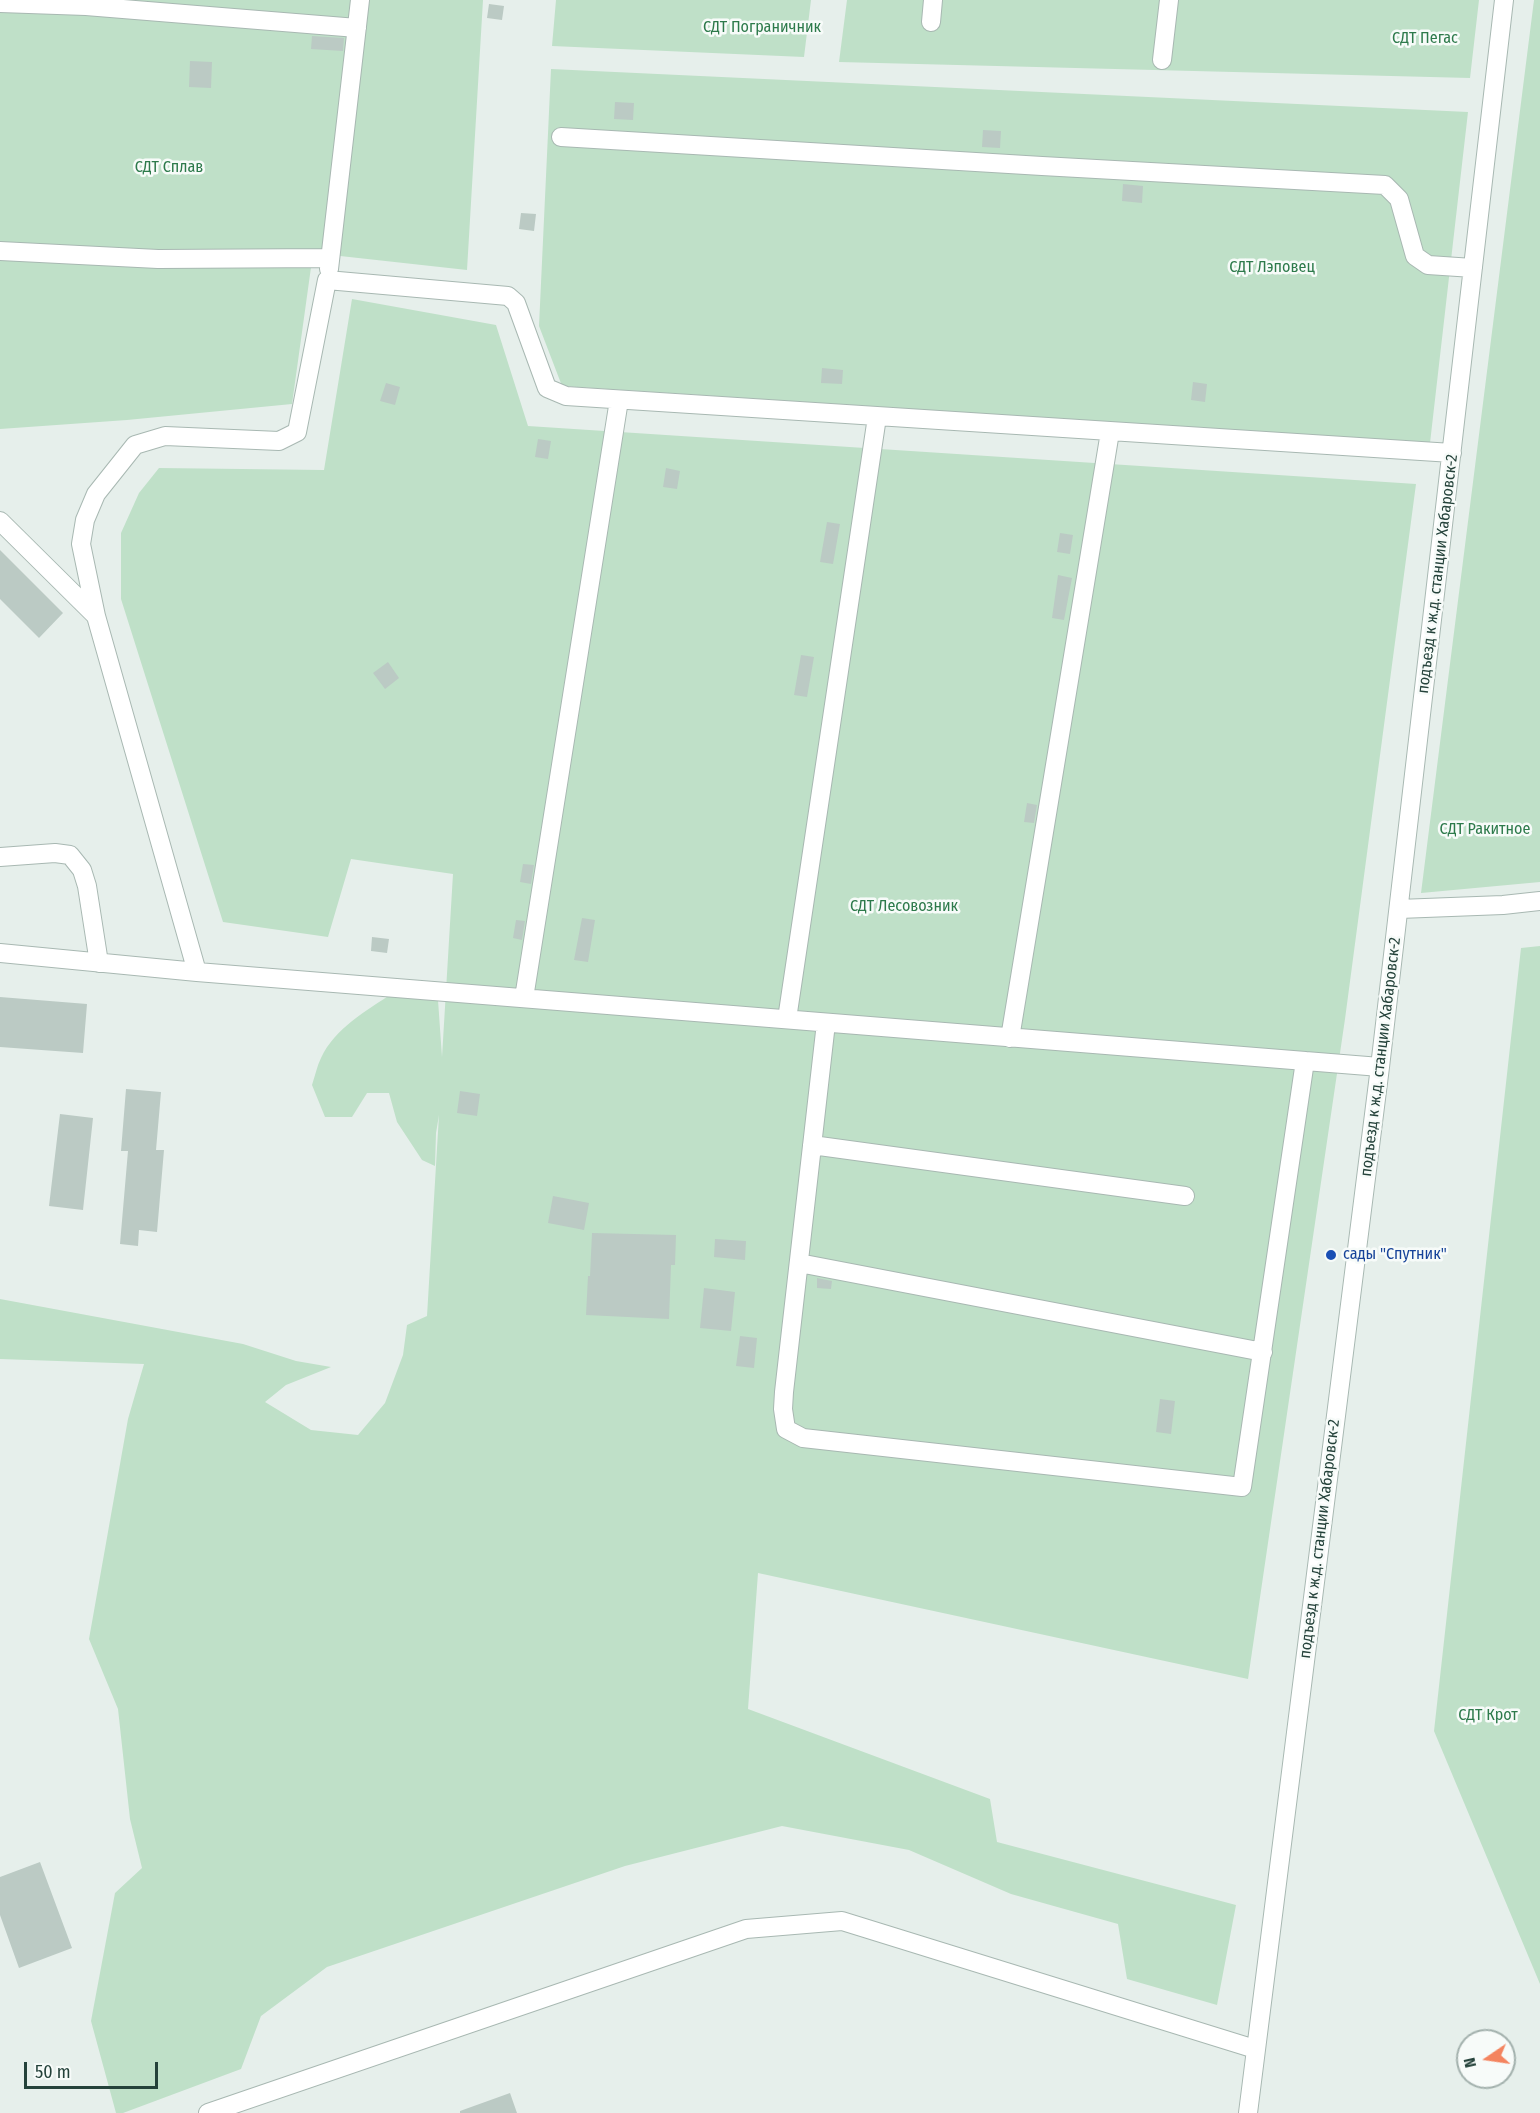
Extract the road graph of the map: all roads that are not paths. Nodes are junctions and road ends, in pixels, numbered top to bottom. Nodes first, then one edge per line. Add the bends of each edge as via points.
1 (360, 0) edge
2 (933, 0) edge
3 (1169, 0) edge
4 (1504, 0) edge
5 (0, 3) edge
6 (931, 22) dead end
7 (357, 28) junction
8 (1162, 60) dead end
9 (561, 136) dead end
10 (0, 251) edge
11 (330, 258) junction
12 (1473, 267) junction
13 (327, 280) junction
14 (619, 400) junction
15 (877, 417) junction
16 (1110, 432) junction
17 (1452, 453) junction
18 (0, 521) edge
19 (96, 616) junction
20 (0, 856) edge
21 (1540, 901) edge
22 (1399, 909) junction
23 (0, 953) edge
24 (99, 963) junction
25 (197, 972) junction
26 (524, 998) junction
27 (787, 1020) junction
28 (826, 1023) junction
29 (1010, 1038) junction
30 (1305, 1061) junction
31 (1380, 1067) junction
32 (812, 1145) junction
33 (1185, 1196) dead end
34 (799, 1263) junction
35 (1263, 1352) junction
36 (1255, 2049) junction
37 (208, 2113) edge
38 (1248, 2113) edge

1 - 7 street
2 - 6 street
3 - 8 street
4 - 12 street, подъезд к ж.д. станции Хабаровск-2
5 - 7 street via 86,6
7 - 11 street
9 - 12 street via 1385,184 1399,199 1415,256 1428,265
10 - 11 street via 158,259
11 - 13 street
12 - 17 street, подъезд к ж.д. станции Хабаровск-2
13 - 14 street via 507,296 516,303 547,388 566,396
13 - 19 street via 297,432 279,441 165,436 135,445 96,494 85,520 81,544
14 - 15 street
14 - 26 street
15 - 16 street
15 - 27 street
16 - 17 street
16 - 29 street
17 - 22 street, подъезд к ж.д. станции Хабаровск-2
18 - 19 street
19 - 25 street
20 - 24 street via 70,855 82,870 87,886
21 - 22 street
22 - 31 street, подъезд к ж.д. станции Хабаровск-2
23 - 24 street
24 - 25 street
25 - 26 street
26 - 27 street
27 - 28 street
28 - 29 street
28 - 32 street
29 - 30 street
30 - 31 street
30 - 35 street
31 - 36 street, подъезд к ж.д. станции Хабаровск-2
32 - 33 street
32 - 34 street
34 - 35 street
34 - 35 street via 783,1409 786,1429 803,1438 1242,1487
36 - 37 street via 842,1921 746,1929
36 - 38 street, подъезд к ж.д. станции Хабаровск-2

